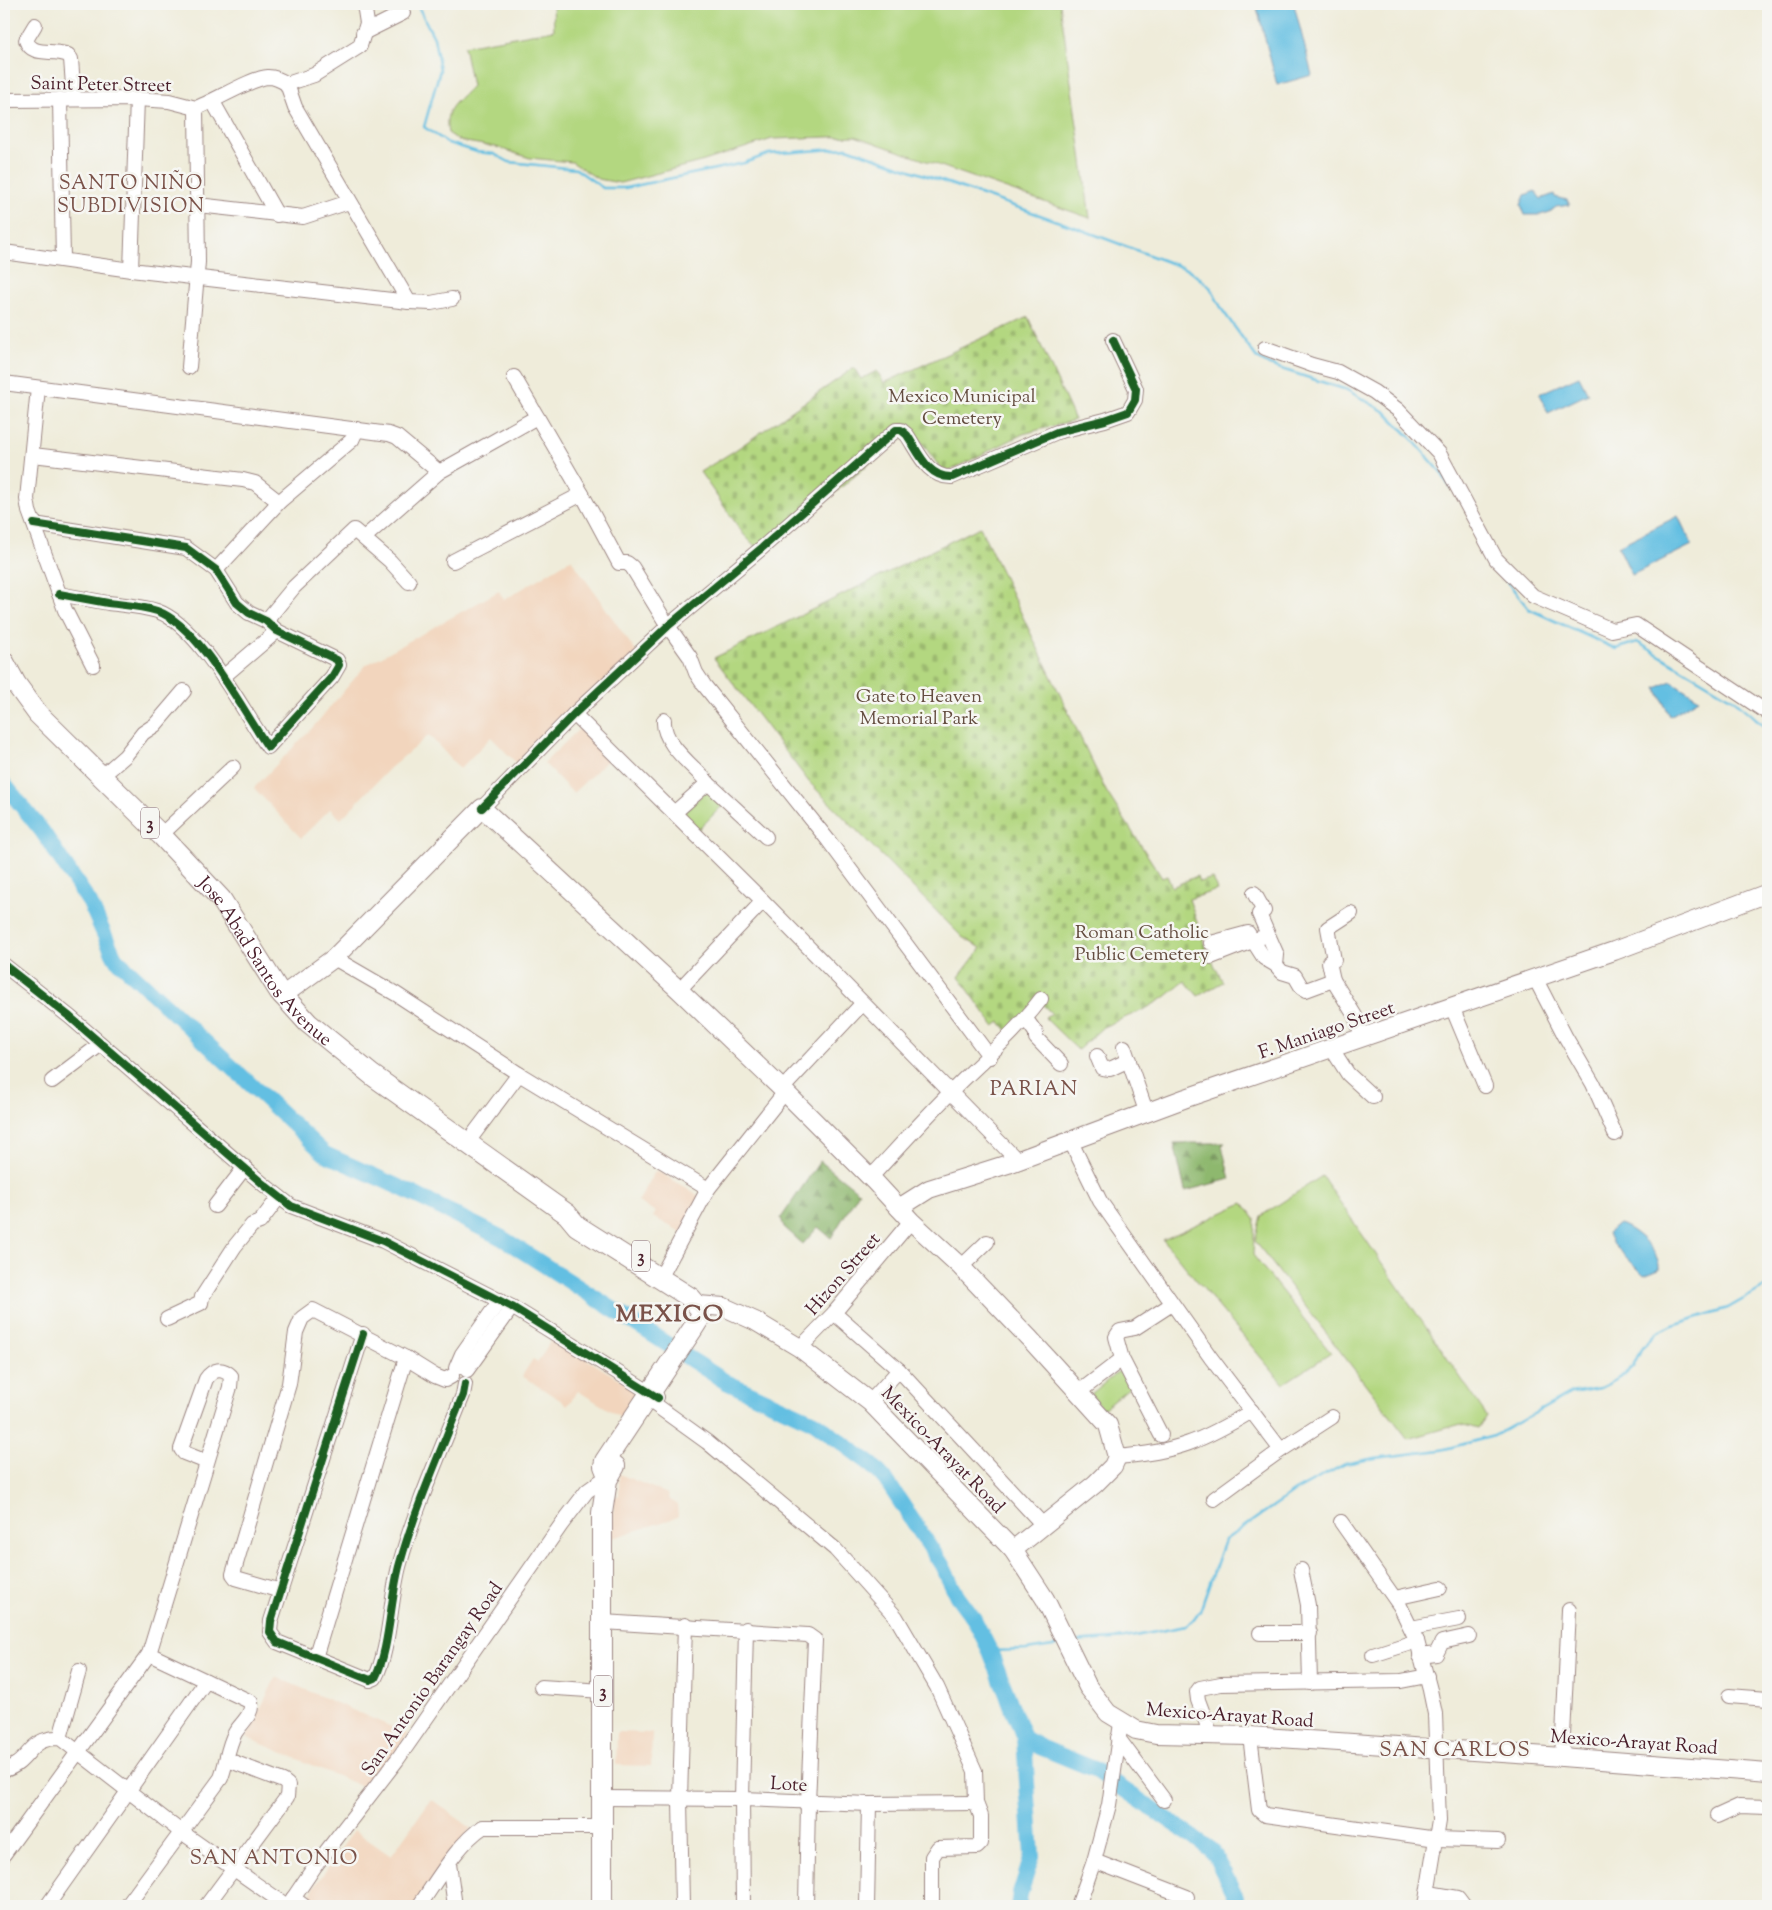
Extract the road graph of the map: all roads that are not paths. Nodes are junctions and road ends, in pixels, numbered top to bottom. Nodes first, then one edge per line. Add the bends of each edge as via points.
1 (364, 4) edge
2 (403, 13) dead end
3 (35, 25) dead end
4 (363, 33) junction
5 (287, 84) junction
6 (67, 99) junction
7 (137, 99) junction
8 (4, 100) edge
9 (213, 102) junction
10 (196, 108) junction
11 (349, 202) junction
12 (198, 206) junction
13 (277, 215) junction
14 (4, 252) edge
15 (63, 260) junction
16 (131, 270) junction
17 (197, 277) junction
18 (452, 299) dead end
19 (409, 302) junction
20 (1113, 340) dead end
21 (1265, 348) dead end
22 (189, 367) dead end
23 (514, 377) dead end
24 (4, 383) edge
25 (38, 388) junction
26 (536, 417) junction
27 (357, 429) junction
28 (33, 455) junction
29 (439, 472) junction
30 (582, 494) junction
31 (279, 502) junction
32 (34, 524) junction
33 (365, 537) junction
34 (453, 561) dead end
35 (216, 570) junction
36 (409, 582) dead end
37 (59, 594) junction
38 (266, 621) junction
39 (668, 626) junction
40 (278, 631) junction
41 (4, 662) edge
42 (93, 665) dead end
43 (223, 677) junction
44 (184, 691) dead end
45 (1768, 713) edge
46 (574, 714) junction
47 (664, 720) dead end
48 (233, 767) dead end
49 (101, 777) junction
50 (708, 783) junction
51 (482, 808) junction
52 (674, 813) junction
53 (161, 835) junction
54 (766, 837) dead end
55 (1254, 892) dead end
56 (1768, 893) edge
57 (763, 901) junction
58 (1351, 913) dead end
59 (1268, 935) junction
60 (1253, 941) junction
61 (1211, 950) dead end
62 (334, 958) junction
63 (4, 965) edge
64 (1276, 965) junction
65 (1535, 978) junction
66 (1333, 980) junction
67 (679, 990) junction
68 (282, 996) junction
69 (1041, 999) dead end
70 (862, 1004) junction
71 (1452, 1007) junction
72 (1026, 1019) junction
73 (1363, 1038) junction
74 (101, 1044) junction
75 (1332, 1049) junction
76 (1097, 1056) dead end
77 (990, 1057) junction
78 (1061, 1064) dead end
79 (519, 1074) junction
80 (52, 1081) dead end
81 (1485, 1086) dead end
82 (783, 1091) junction
83 (951, 1091) junction
84 (1373, 1097) dead end
85 (1147, 1114) junction
86 (1615, 1134) dead end
87 (1071, 1142) junction
88 (467, 1143) junction
89 (1018, 1160) junction
90 (245, 1167) junction
91 (871, 1177) junction
92 (708, 1189) junction
93 (279, 1197) junction
94 (215, 1206) dead end
95 (568, 1214) junction
96 (905, 1215) junction
97 (987, 1242) dead end
98 (961, 1267) junction
99 (664, 1270) junction
100 (506, 1304) junction
101 (1172, 1304) junction
102 (704, 1305) junction
103 (834, 1313) junction
104 (167, 1319) dead end
105 (363, 1334) junction
106 (800, 1348) junction
107 (406, 1358) junction
108 (1122, 1359) junction
109 (899, 1370) junction
110 (460, 1374) junction
111 (1079, 1392) junction
112 (652, 1398) junction
113 (870, 1402) junction
114 (1252, 1410) junction
115 (1332, 1417) dead end
116 (1161, 1435) dead end
117 (1281, 1450) junction
118 (1117, 1457) junction
119 (207, 1462) junction
120 (608, 1476) junction
121 (1214, 1498) dead end
122 (1341, 1522) dead end
123 (1044, 1526) junction
124 (1013, 1550) junction
125 (1301, 1570) dead end
126 (1440, 1588) dead end
127 (280, 1591) junction
128 (1395, 1598) junction
129 (1569, 1610) dead end
130 (1459, 1619) dead end
131 (603, 1622) junction
132 (686, 1625) junction
133 (746, 1629) junction
134 (1260, 1633) dead end
135 (1310, 1633) junction
136 (1414, 1635) junction
137 (1469, 1636) dead end
138 (149, 1654) junction
139 (1373, 1655) dead end
140 (1420, 1656) junction
141 (315, 1658) junction
142 (79, 1671) dead end
143 (1427, 1676) junction
144 (206, 1681) junction
145 (1310, 1682) junction
146 (541, 1687) dead end
147 (603, 1690) junction
148 (1729, 1696) dead end
149 (1768, 1699) edge
150 (1120, 1731) junction
151 (1210, 1735) junction
152 (1250, 1736) junction
153 (60, 1738) junction
154 (1437, 1749) junction
155 (78, 1752) junction
156 (1562, 1756) junction
157 (228, 1760) junction
158 (4, 1770) edge
159 (1768, 1773) edge
160 (126, 1791) junction
161 (601, 1798) junction
162 (742, 1799) junction
163 (680, 1800) junction
164 (1164, 1800) dead end
165 (808, 1803) junction
166 (976, 1803) junction
167 (869, 1804) junction
168 (1768, 1807) edge
169 (1717, 1816) dead end
170 (601, 1827) junction
171 (180, 1831) junction
172 (1437, 1839) junction
173 (1498, 1841) dead end
174 (4, 1854) edge
175 (1094, 1861) junction
176 (449, 1864) junction
177 (233, 1869) junction
178 (1187, 1897) dead end
179 (1427, 1900) edge
180 (293, 1904) edge
181 (47, 1906) edge
182 (127, 1906) edge
183 (206, 1906) edge
184 (419, 1906) edge
185 (454, 1906) edge
186 (602, 1906) edge
187 (682, 1906) edge
188 (744, 1906) edge
189 (806, 1906) edge
190 (868, 1906) edge
191 (932, 1906) edge
192 (1078, 1906) edge
193 (1464, 1906) edge

1 - 4 street via 367,23
2 - 4 street
3 - 6 street via 26,40 28,48 33,51 49,50 68,55 71,59
4 - 5 street via 360,46 338,61 314,75
5 - 9 street via 268,77
5 - 11 street via 295,107
6 - 7 street, Saint Peter Street
6 - 8 street, Saint Peter Street
6 - 15 street
7 - 10 street, Saint Peter Street
7 - 16 street
9 - 10 street
9 - 13 street
10 - 12 street
11 - 13 street via 303,217
11 - 19 street
12 - 13 street
12 - 17 street
14 - 15 street
15 - 16 street
16 - 17 street
17 - 19 street
17 - 22 street
18 - 19 street
20 - 39 street via 1136,389 1135,400 1128,412 1057,432 952,477 942,478 934,474 907,435 896,430 763,548
21 - 45 street via 1338,372 1398,410 1439,453 1496,559 1533,596 1606,629 1636,626
23 - 26 street
24 - 25 street
25 - 27 street
25 - 28 street
26 - 29 street
26 - 30 street
27 - 29 street via 397,437
27 - 31 street via 352,440
28 - 31 street via 243,480 256,483
28 - 32 street via 27,499
29 - 33 street
30 - 34 street
30 - 39 street via 619,563 632,567
31 - 35 street
32 - 35 street via 186,548
32 - 37 street
33 - 36 street
33 - 38 street via 354,530 341,541 294,587
35 - 38 street via 237,603
37 - 42 street
37 - 43 street via 158,612 174,620
38 - 40 street
39 - 46 street
39 - 77 street via 690,656 704,685 828,840
40 - 43 street
40 - 43 street via 338,660 339,665 332,677 268,747
41 - 49 highway, Jose Abad Santos Avenue / 3 via 38,714
44 - 49 street via 155,725 143,733 125,756
46 - 51 street
46 - 52 street
47 - 50 street via 664,729 679,755
48 - 53 street
49 - 53 highway, Jose Abad Santos Avenue / 3
50 - 52 street
50 - 54 street
51 - 62 main road
51 - 67 main road
52 - 57 street
53 - 68 highway, Jose Abad Santos Avenue / 3 via 221,899
55 - 59 street via 1264,911 1259,914
56 - 65 main road, F. Maniago Street
57 - 67 street
57 - 70 street
58 - 66 street via 1328,928 1334,960 1329,962
59 - 60 street
59 - 64 street via 1278,955
60 - 61 street
60 - 64 street via 1264,958
62 - 68 main road
62 - 79 street
63 - 74 street
64 - 66 street via 1282,972 1295,976 1306,990
65 - 71 main road, F. Maniago Street
65 - 86 street via 1593,1084
66 - 73 street via 1351,1008
67 - 82 main road
68 - 88 highway, Jose Abad Santos Avenue / 3 via 336,1048
69 - 72 street
70 - 82 street
70 - 83 street
71 - 73 main road, F. Maniago Street
71 - 81 street
72 - 77 street
72 - 78 street via 1036,1038
73 - 75 main road, F. Maniago Street
74 - 80 street
74 - 90 street
75 - 84 street via 1348,1074
75 - 85 main road, F. Maniago Street
76 - 85 street via 1102,1068 1106,1069 1127,1053
77 - 83 street
79 - 88 street
79 - 92 street
82 - 91 main road
82 - 92 street
83 - 89 street
83 - 91 street
85 - 87 main road, F. Maniago Street
87 - 89 main road, F. Maniago Street
87 - 101 street via 1100,1201
88 - 95 highway, Jose Abad Santos Avenue / 3
89 - 96 main road, F. Maniago Street via 929,1189
90 - 93 street
90 - 94 street
91 - 96 main road
92 - 99 street
93 - 100 street via 308,1214 383,1241
93 - 104 street via 260,1222 252,1225 235,1246 201,1303
95 - 99 highway, Jose Abad Santos Avenue / 3 via 581,1218
95 - 102 highway, Jose Abad Santos Avenue / 3 via 577,1226
96 - 98 main road
96 - 103 street, Hizon Street
97 - 98 street
98 - 111 main road
99 - 102 highway, Jose Abad Santos Avenue / 3 via 706,1297
100 - 110 street via 462,1354
100 - 112 street
101 - 108 street via 1135,1328 1118,1333
101 - 114 street
102 - 106 main road, Mexico-Arayat Road via 724,1307
102 - 112 highway, 3 via 708,1320
103 - 106 street, Hizon Street
103 - 109 street
105 - 107 street
105 - 127 street
105 - 127 street via 313,1310 302,1318 296,1332 289,1384 233,1574 236,1578
106 - 113 main road, Mexico-Arayat Road
107 - 110 street via 440,1379
107 - 141 street
108 - 111 street
108 - 116 street
109 - 113 street
109 - 123 street
110 - 141 street via 463,1396 400,1563 381,1667 376,1678 370,1680
111 - 118 main road via 1108,1425
112 - 120 highway, 3
112 - 166 street via 835,1549 887,1605 937,1687 970,1757 975,1771
113 - 124 main road, Mexico-Arayat Road
114 - 117 street
114 - 118 street via 1211,1435 1181,1447
115 - 117 street
117 - 121 street
118 - 123 main road via 1106,1474
119 - 119 street via 181,1449 206,1379 216,1370 231,1376 230,1387
119 - 138 street
120 - 131 highway, 3 via 602,1514
120 - 180 street, San Antonio Barangay Road via 587,1491 566,1519
122 - 128 street
123 - 124 main road
124 - 150 main road, Mexico-Arayat Road via 1062,1631 1088,1687
125 - 135 street
126 - 128 street
127 - 141 street via 271,1621 272,1637
128 - 136 street
129 - 156 street
130 - 136 street
131 - 132 street
131 - 147 highway, 3
132 - 133 street
132 - 163 street
133 - 162 street
133 - 165 street via 808,1635 815,1640
134 - 135 street
135 - 145 street
136 - 139 street
136 - 140 street
137 - 140 street via 1442,1642 1436,1654
138 - 144 street
138 - 155 street
140 - 143 street
142 - 153 street
143 - 145 street via 1402,1681
143 - 154 street via 1435,1714
144 - 157 street via 251,1702 249,1715 228,1746
144 - 160 street
145 - 151 street via 1221,1684 1200,1688 1198,1700
146 - 147 street
147 - 161 highway, 3
148 - 149 street
150 - 151 main road, Mexico-Arayat Road
150 - 164 street
150 - 175 street via 1111,1790
151 - 152 main road, Mexico-Arayat Road
152 - 154 main road, Mexico-Arayat Road
152 - 172 street via 1261,1813
153 - 155 street
153 - 158 street via 48,1738 33,1746 21,1762
154 - 156 main road, Mexico-Arayat Road
154 - 172 street
155 - 160 street
155 - 174 street
156 - 159 main road, Mexico-Arayat Road
157 - 171 street via 221,1778
157 - 177 street via 288,1785 287,1797
160 - 171 street
160 - 181 street
161 - 163 street, Lote
161 - 170 highway, 3
162 - 163 street, Lote
162 - 165 street, Lote
162 - 188 street
163 - 187 street
165 - 167 street, Lote
165 - 189 street
166 - 167 street, Lote
166 - 191 street via 981,1816 981,1843 977,1848 938,1848 934,1851
167 - 190 street
168 - 169 street via 1739,1806
170 - 176 street via 483,1827
170 - 186 highway, 3
171 - 177 street
171 - 182 street
172 - 173 street
172 - 179 street
175 - 178 street
175 - 192 street
176 - 184 street
176 - 185 street
177 - 180 street
177 - 183 street
179 - 193 street via 1458,1898

